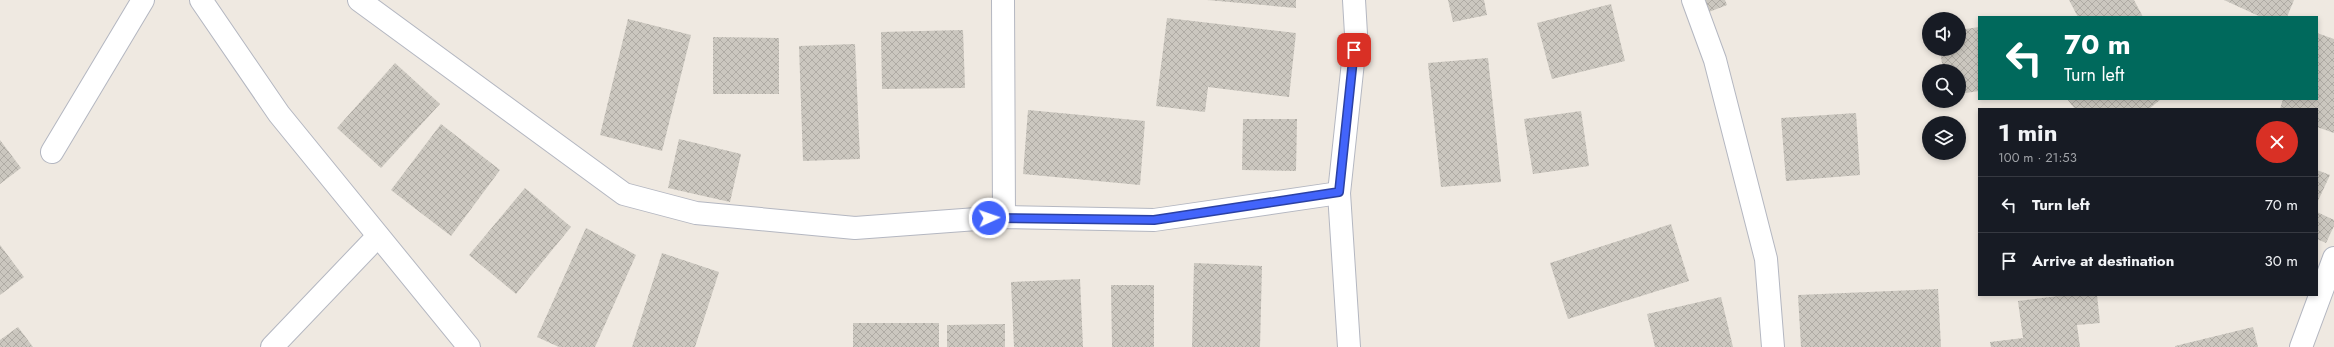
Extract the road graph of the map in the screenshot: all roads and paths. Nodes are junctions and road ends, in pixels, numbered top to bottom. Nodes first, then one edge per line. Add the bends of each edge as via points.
1 (143, 0) edge
2 (201, 0) edge
3 (359, 0) edge
4 (1003, 0) edge
5 (1354, 0) edge
6 (1693, 0) edge
7 (52, 152) dead end
8 (1339, 192) junction
9 (1004, 217) junction
10 (378, 236) junction
11 (2334, 258) edge
12 (272, 347) edge
13 (469, 347) edge
14 (1349, 347) edge
15 (1773, 347) edge
16 (2301, 347) edge

1 - 7 street
2 - 10 street via 279,114
3 - 9 street via 624,194 696,214 855,228
4 - 9 street
5 - 8 street via 1356,34
6 - 15 street via 1715,60 1766,259
8 - 9 street via 1154,220
8 - 14 street
10 - 12 street
10 - 13 street
11 - 16 street

